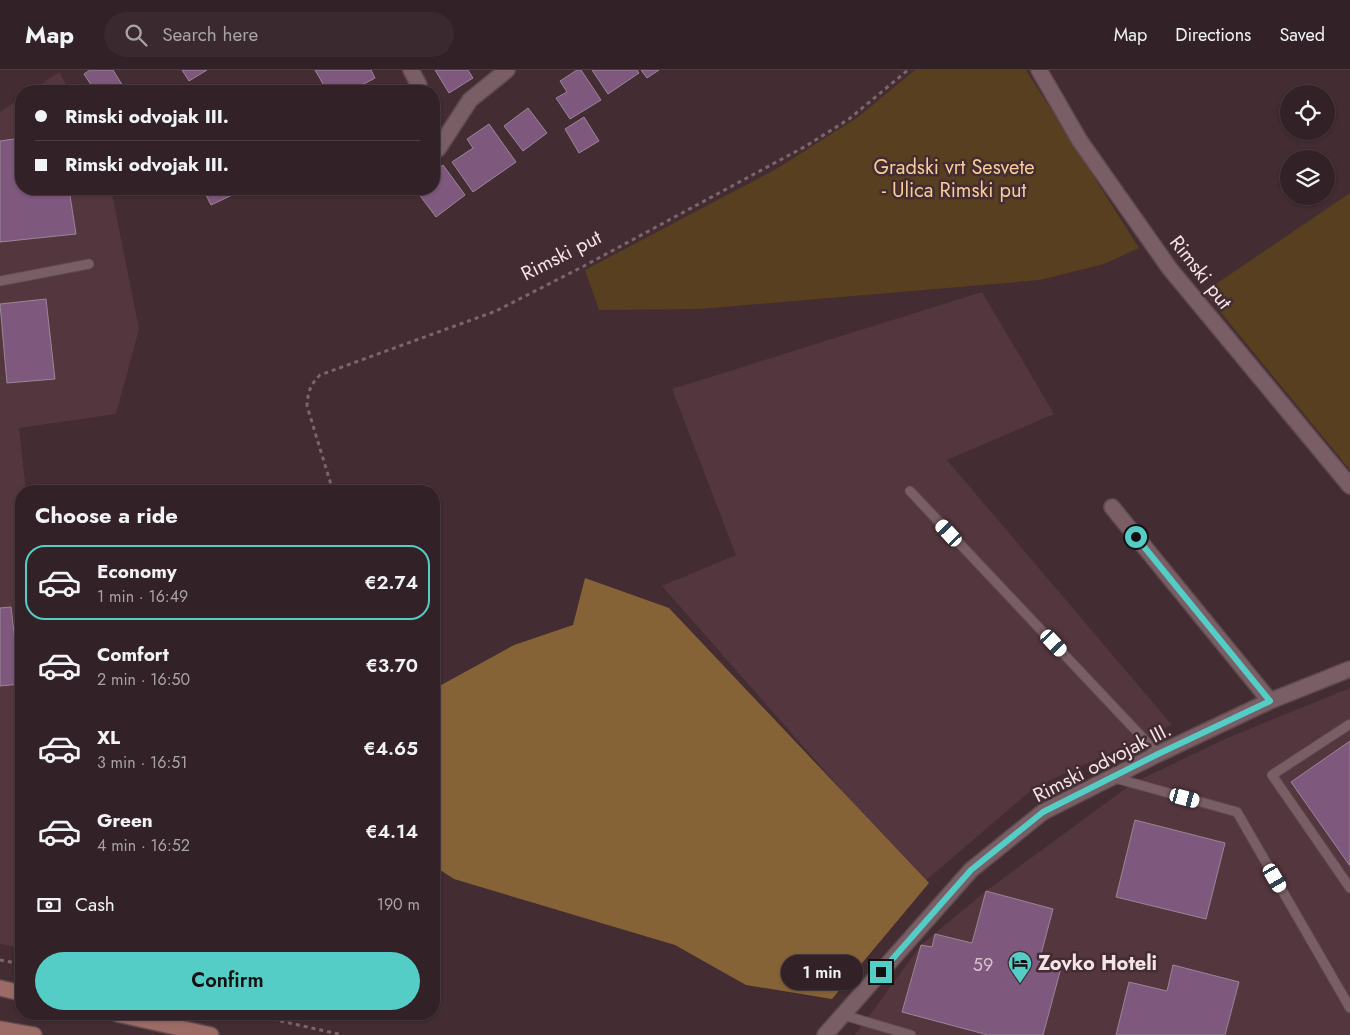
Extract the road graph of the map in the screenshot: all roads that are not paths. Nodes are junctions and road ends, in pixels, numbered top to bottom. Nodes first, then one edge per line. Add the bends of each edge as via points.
1 (411, 70) edge
2 (507, 70) edge
3 (1039, 70) edge
4 (419, 85) dead end
5 (440, 145) edge
6 (90, 264) dead end
7 (0, 280) edge
8 (1350, 486) edge
9 (910, 492) dead end
10 (1112, 507) dead end
11 (1350, 668) edge
12 (1270, 701) junction
13 (1350, 724) edge
14 (1158, 754) junction
15 (1111, 777) junction
16 (1350, 888) edge
17 (0, 988) edge
18 (15, 992) edge
19 (1350, 1008) edge
20 (843, 1015) junction
21 (144, 1020) edge
22 (0, 1029) edge
23 (34, 1035) edge
24 (211, 1035) edge
25 (825, 1035) edge
26 (911, 1035) edge

1 - 4 street
2 - 5 street via 470,100
3 - 8 street, Rimski put via 1080,141 1170,269
6 - 7 lane
9 - 14 lane
10 - 12 street
11 - 12 street, Rimski odvojak III.
12 - 14 street, Rimski odvojak III.
13 - 16 lane via 1272,775
14 - 15 street, Rimski odvojak III.
15 - 19 lane via 1237,812
15 - 20 street, Rimski odvojak III. via 1043,812 971,870
17 - 18 main road
20 - 25 street, Rimski odvojak III.
20 - 26 lane
21 - 24 main road
22 - 23 main road

